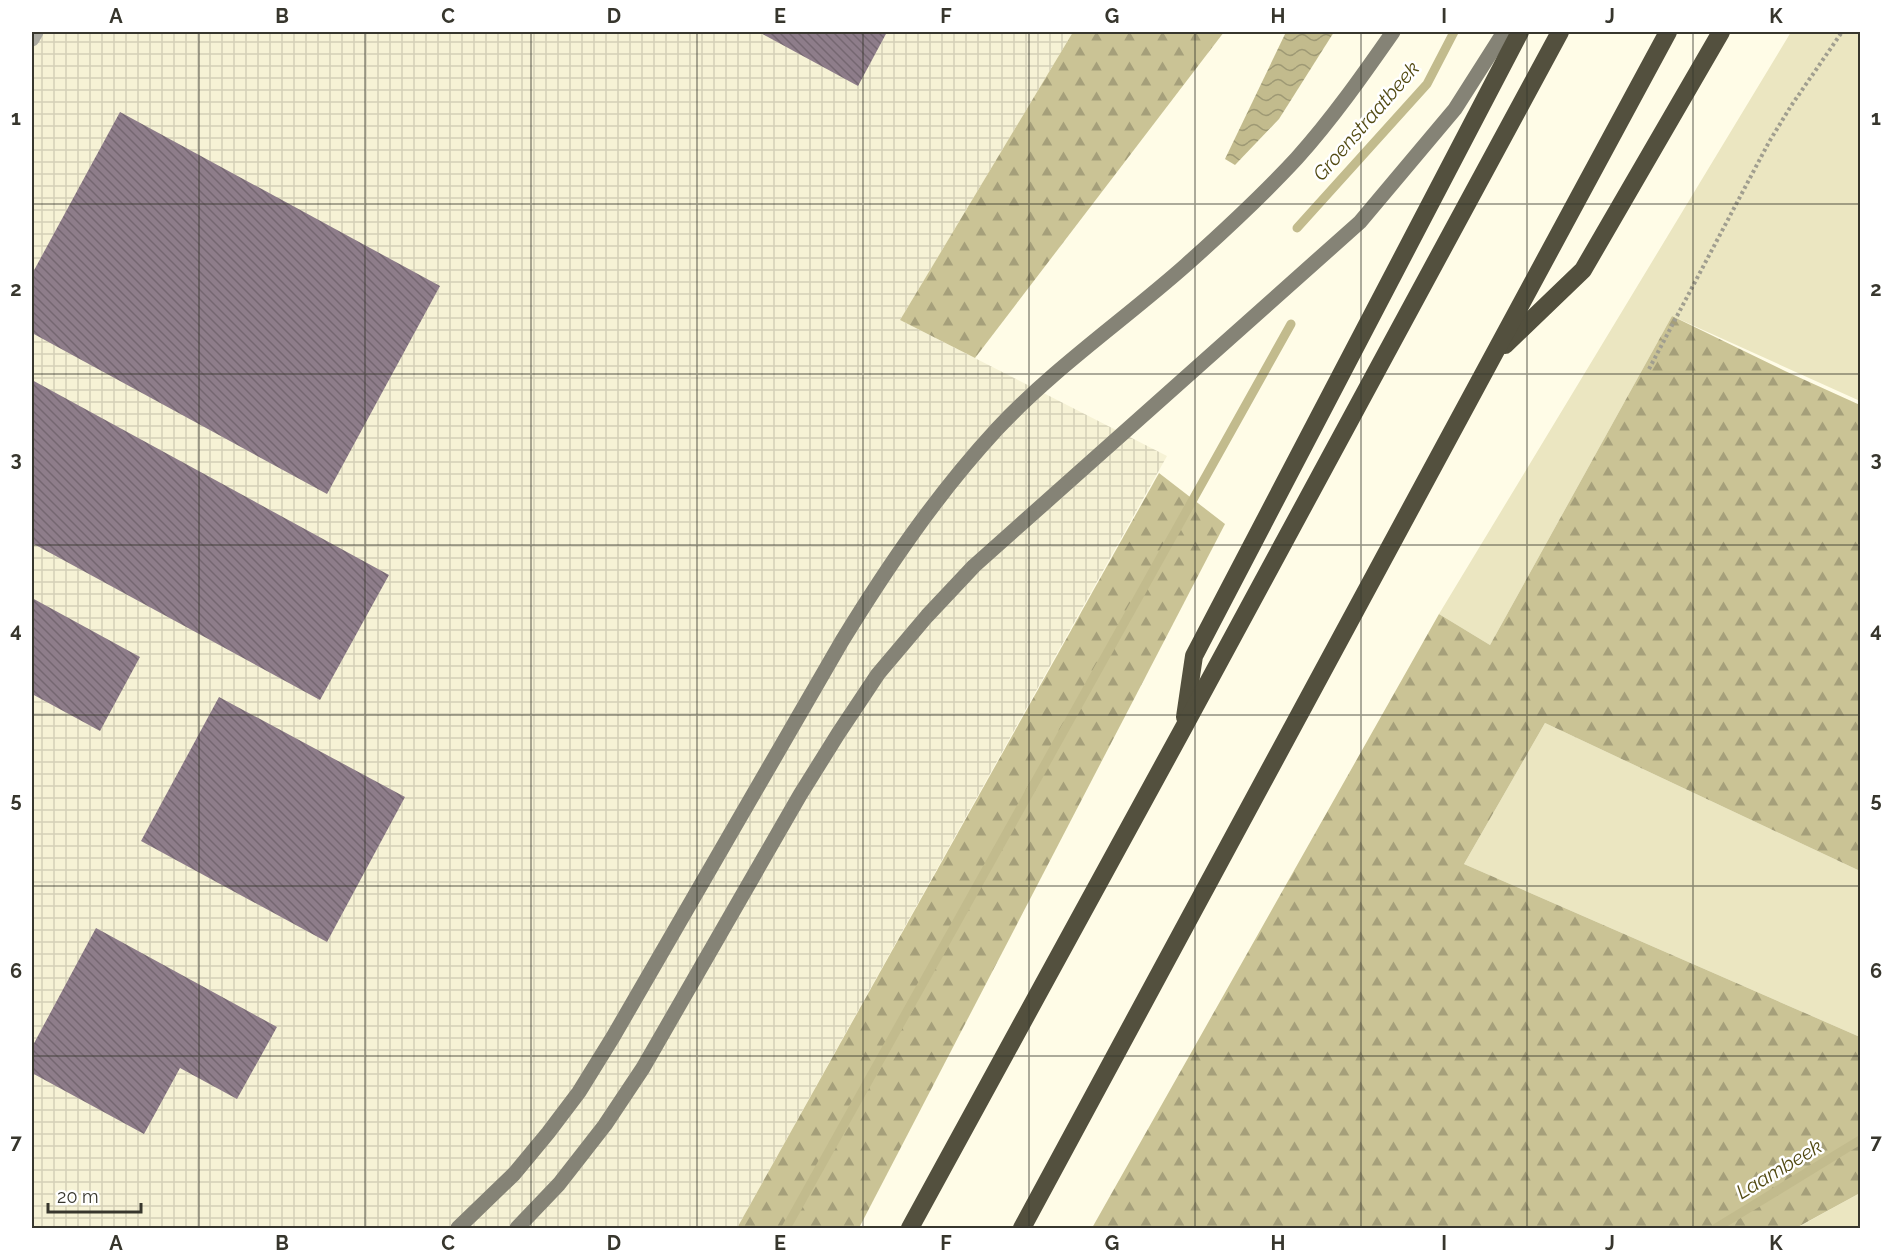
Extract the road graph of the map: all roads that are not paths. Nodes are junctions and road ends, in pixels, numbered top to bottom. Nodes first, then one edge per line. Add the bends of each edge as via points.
1 (36, 32) edge
2 (1393, 32) edge
3 (1504, 32) edge
4 (1520, 32) edge
5 (1560, 32) edge
6 (1668, 32) edge
7 (1721, 32) edge
8 (32, 39) edge
9 (1492, 356) junction
10 (1184, 727) junction
11 (458, 1228) edge
12 (517, 1228) edge
13 (910, 1228) edge
14 (1022, 1228) edge

1 - 8 street
2 - 11 street via 1298,157 1246,210 1058,372 998,428 956,476 878,582 579,1092 514,1174
3 - 12 street via 1455,109 1360,222 974,566 878,674 800,795 643,1068 559,1184
4 - 10 highway via 1194,656
5 - 10 highway
6 - 9 highway
7 - 9 highway via 1583,270
9 - 14 highway
10 - 13 highway

